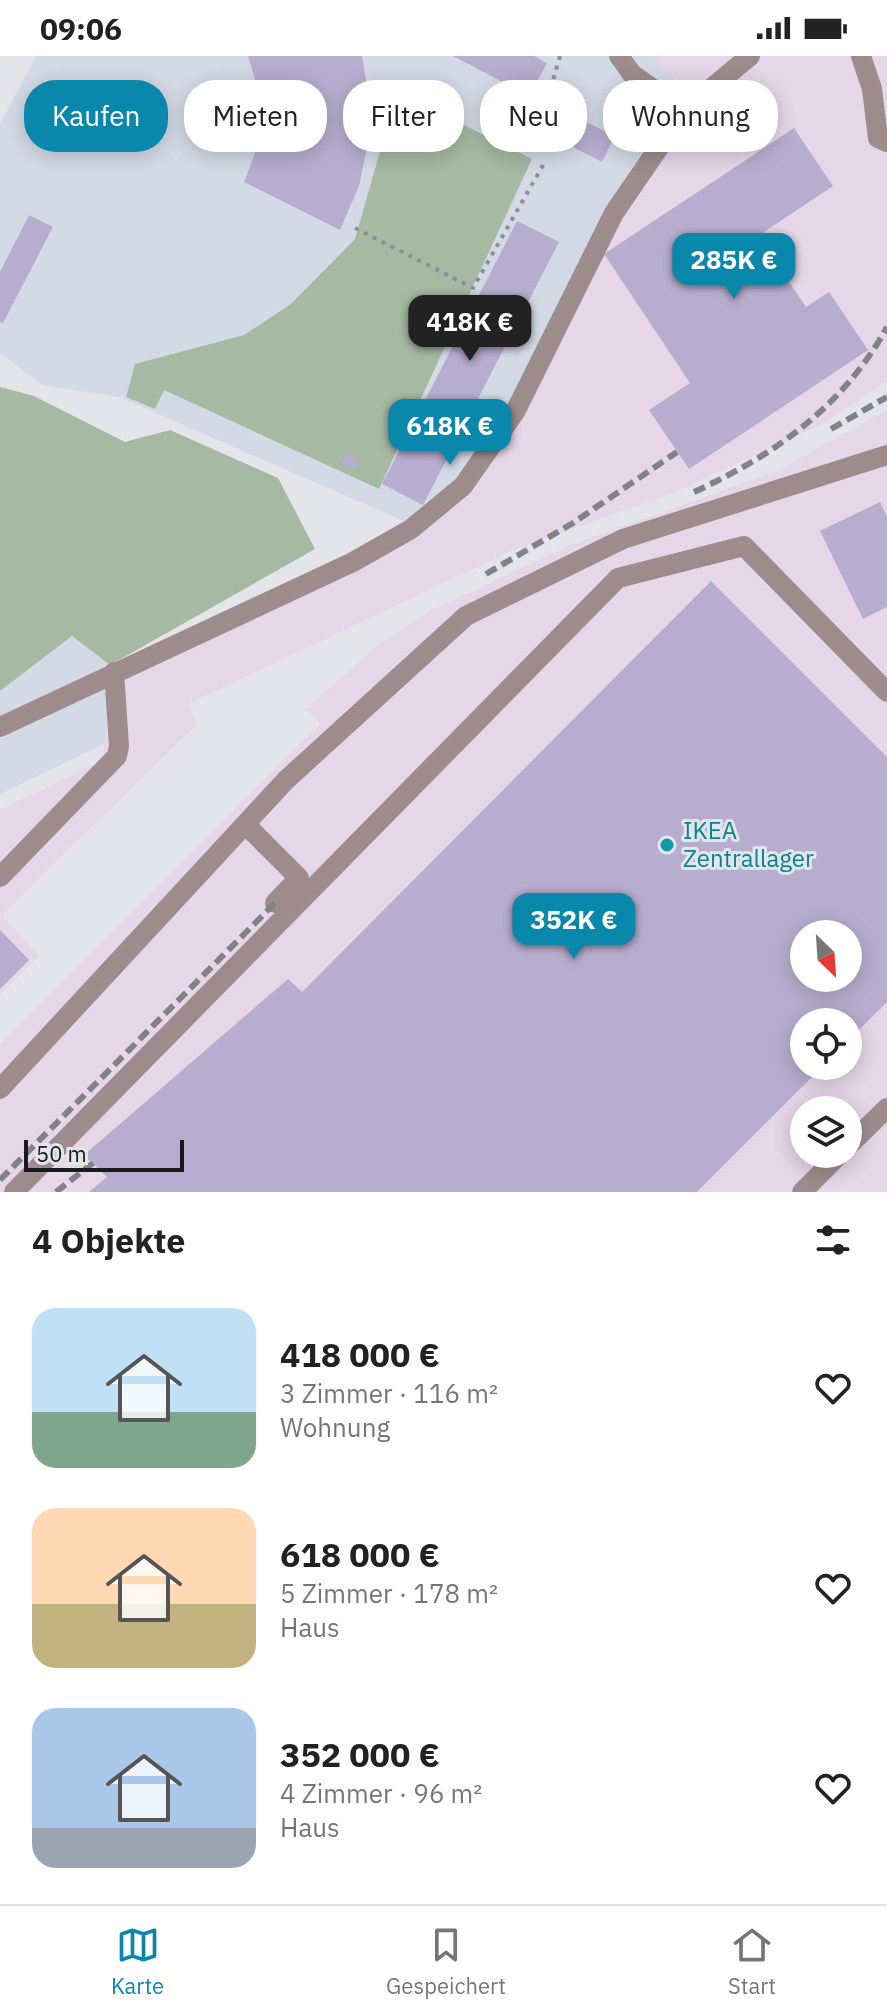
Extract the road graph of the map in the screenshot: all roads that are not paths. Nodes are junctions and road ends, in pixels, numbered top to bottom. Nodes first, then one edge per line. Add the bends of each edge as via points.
1 (619, 56) edge
2 (750, 56) edge
3 (861, 56) edge
4 (640, 80) edge
5 (721, 80) edge
6 (887, 142) edge
7 (656, 152) edge
8 (887, 455) edge
9 (114, 672) junction
10 (887, 692) edge
11 (0, 727) edge
12 (245, 824) junction
13 (0, 877) edge
14 (275, 903) dead end
15 (0, 1089) edge
16 (887, 1108) edge
17 (862, 1132) edge
18 (826, 1168) edge
19 (14, 1192) edge
20 (802, 1192) edge

1 - 4 street
2 - 5 street
3 - 6 street via 872,89 878,138
7 - 9 street via 614,213 515,412 463,486 411,529 353,562
8 - 12 street via 623,539 466,616
9 - 11 street
9 - 13 street via 117,756
10 - 19 street via 744,546 618,578
12 - 14 street via 299,878
12 - 15 street
16 - 17 street
18 - 20 street

